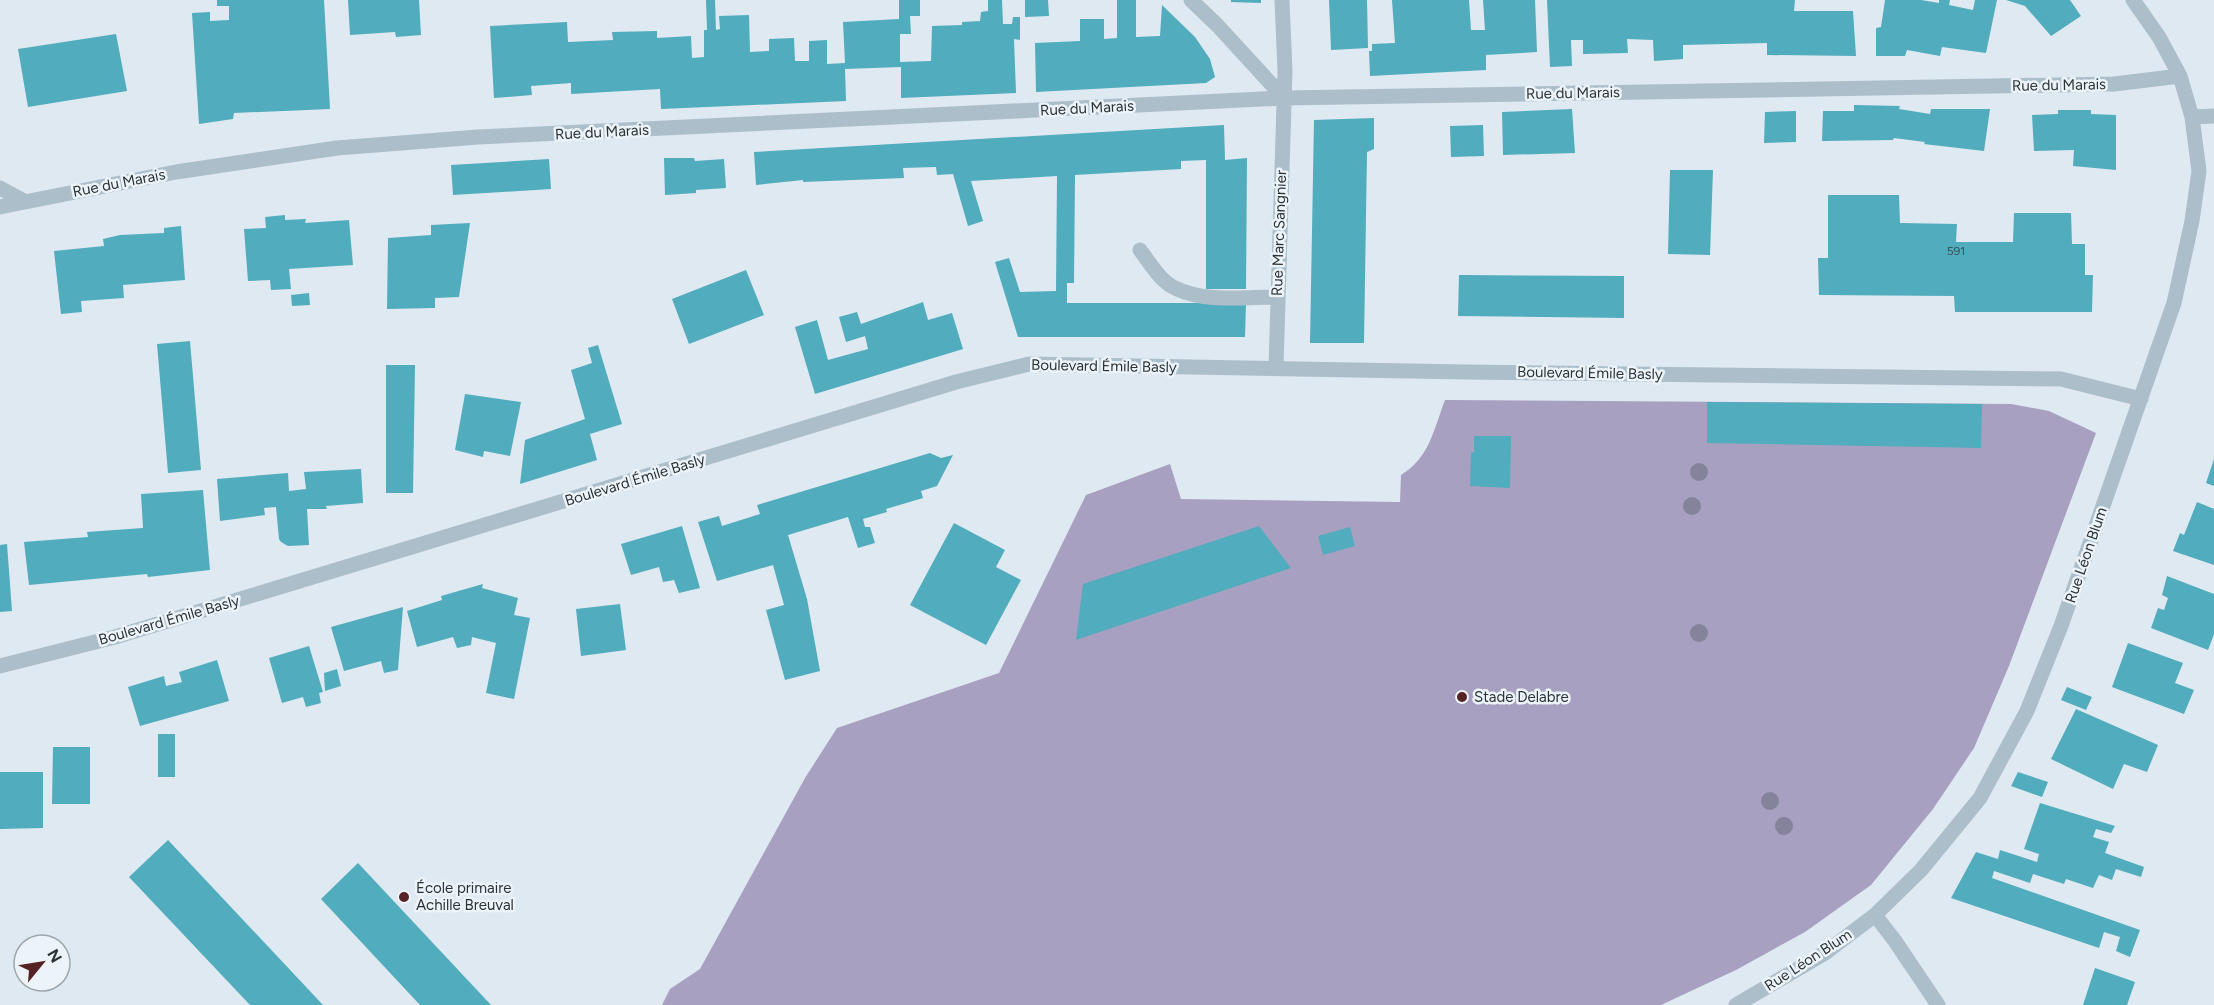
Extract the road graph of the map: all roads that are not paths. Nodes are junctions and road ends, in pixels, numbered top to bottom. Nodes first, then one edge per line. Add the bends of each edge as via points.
1 (1191, 0) edge
2 (1282, 0) edge
3 (2133, 0) edge
4 (2180, 76) junction
5 (1284, 98) junction
6 (2214, 116) edge
7 (2192, 117) junction
8 (0, 188) edge
9 (24, 201) junction
10 (0, 207) edge
11 (1140, 250) dead end
12 (1277, 297) junction
13 (1276, 367) junction
14 (2141, 399) junction
15 (0, 666) edge
16 (1875, 915) junction
17 (1736, 1005) edge
18 (1938, 1005) edge

1 - 5 street
2 - 5 street, Rue Marc Sangnier
3 - 4 street, Rue Léon Blum
4 - 5 street, Rue du Marais via 2114,84
4 - 7 street, Rue Léon Blum
5 - 9 street, Rue du Marais via 478,137 337,148 176,172
5 - 12 street, Rue Marc Sangnier
6 - 7 street
7 - 14 street, Rue Léon Blum via 2199,171 2193,221 2174,303
8 - 9 street
9 - 10 street, Rue du Marais
11 - 12 street via 1174,288 1202,297
12 - 13 street, Rue Marc Sangnier
13 - 14 street, Boulevard Émile Basly via 2061,379
13 - 15 street, Boulevard Émile Basly via 1029,364 979,375 115,637
14 - 16 street, Rue Léon Blum via 2027,711 1980,798 1921,870
16 - 17 street, Rue Léon Blum via 1825,953
16 - 18 street

